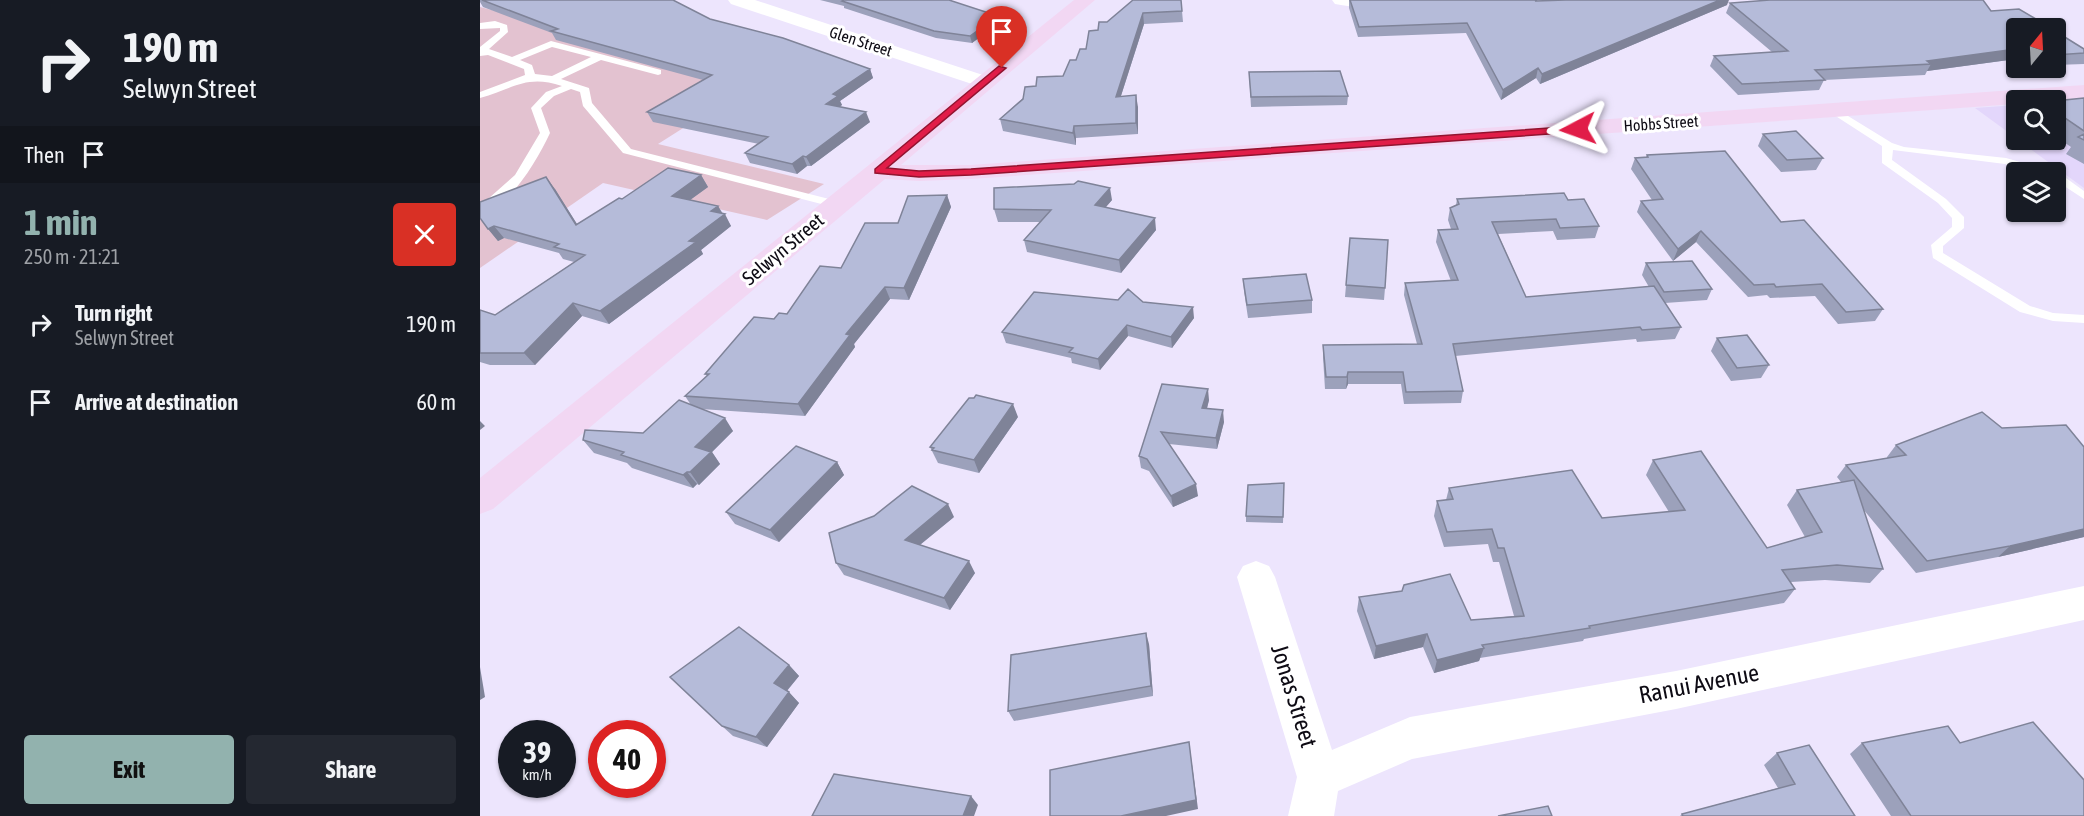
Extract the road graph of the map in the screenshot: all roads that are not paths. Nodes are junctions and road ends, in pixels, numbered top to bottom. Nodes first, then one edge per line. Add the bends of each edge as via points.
1 (737, 0) edge
2 (1086, 0) edge
3 (1341, 0) edge
4 (1404, 0) edge
5 (480, 26) edge
6 (480, 52) edge
7 (599, 57) junction
8 (513, 60) junction
9 (658, 72) edge
10 (530, 77) junction
11 (553, 79) junction
12 (985, 82) junction
13 (572, 86) junction
14 (2084, 92) edge
15 (480, 95) edge
16 (1835, 111) junction
17 (1888, 145) junction
18 (2006, 162) edge
19 (878, 171) junction
20 (2066, 183) edge
21 (2084, 196) edge
22 (837, 204) junction
23 (480, 212) edge
24 (2084, 319) edge
25 (480, 499) edge
26 (1256, 577) dead end
27 (2084, 603) edge
28 (1315, 796) edge

1 - 12 street, Glen Street
2 - 12 street, Selwyn Street
3 - 4 street
5 - 6 lane via 504,27 504,32
6 - 8 lane
7 - 8 lane via 551,44
7 - 9 lane
7 - 11 lane
8 - 10 lane via 529,67
10 - 11 lane
10 - 15 lane
11 - 13 lane
12 - 19 street, Selwyn Street
13 - 22 lane via 585,90 587,104 627,151
13 - 23 lane via 550,94 536,108 545,133 533,159 497,200
14 - 16 street, Hobbs Street
16 - 17 lane
16 - 19 street, Hobbs Street via 971,172
17 - 18 lane
17 - 24 lane via 1886,161 1942,201 1958,218 1958,228 1937,245 1937,255 2025,309 2053,317
19 - 22 street, Selwyn Street
20 - 21 lane
22 - 25 street, Selwyn Street
26 - 28 street, Jonas Street
27 - 28 street, Ranui Avenue via 1676,690 1410,738

